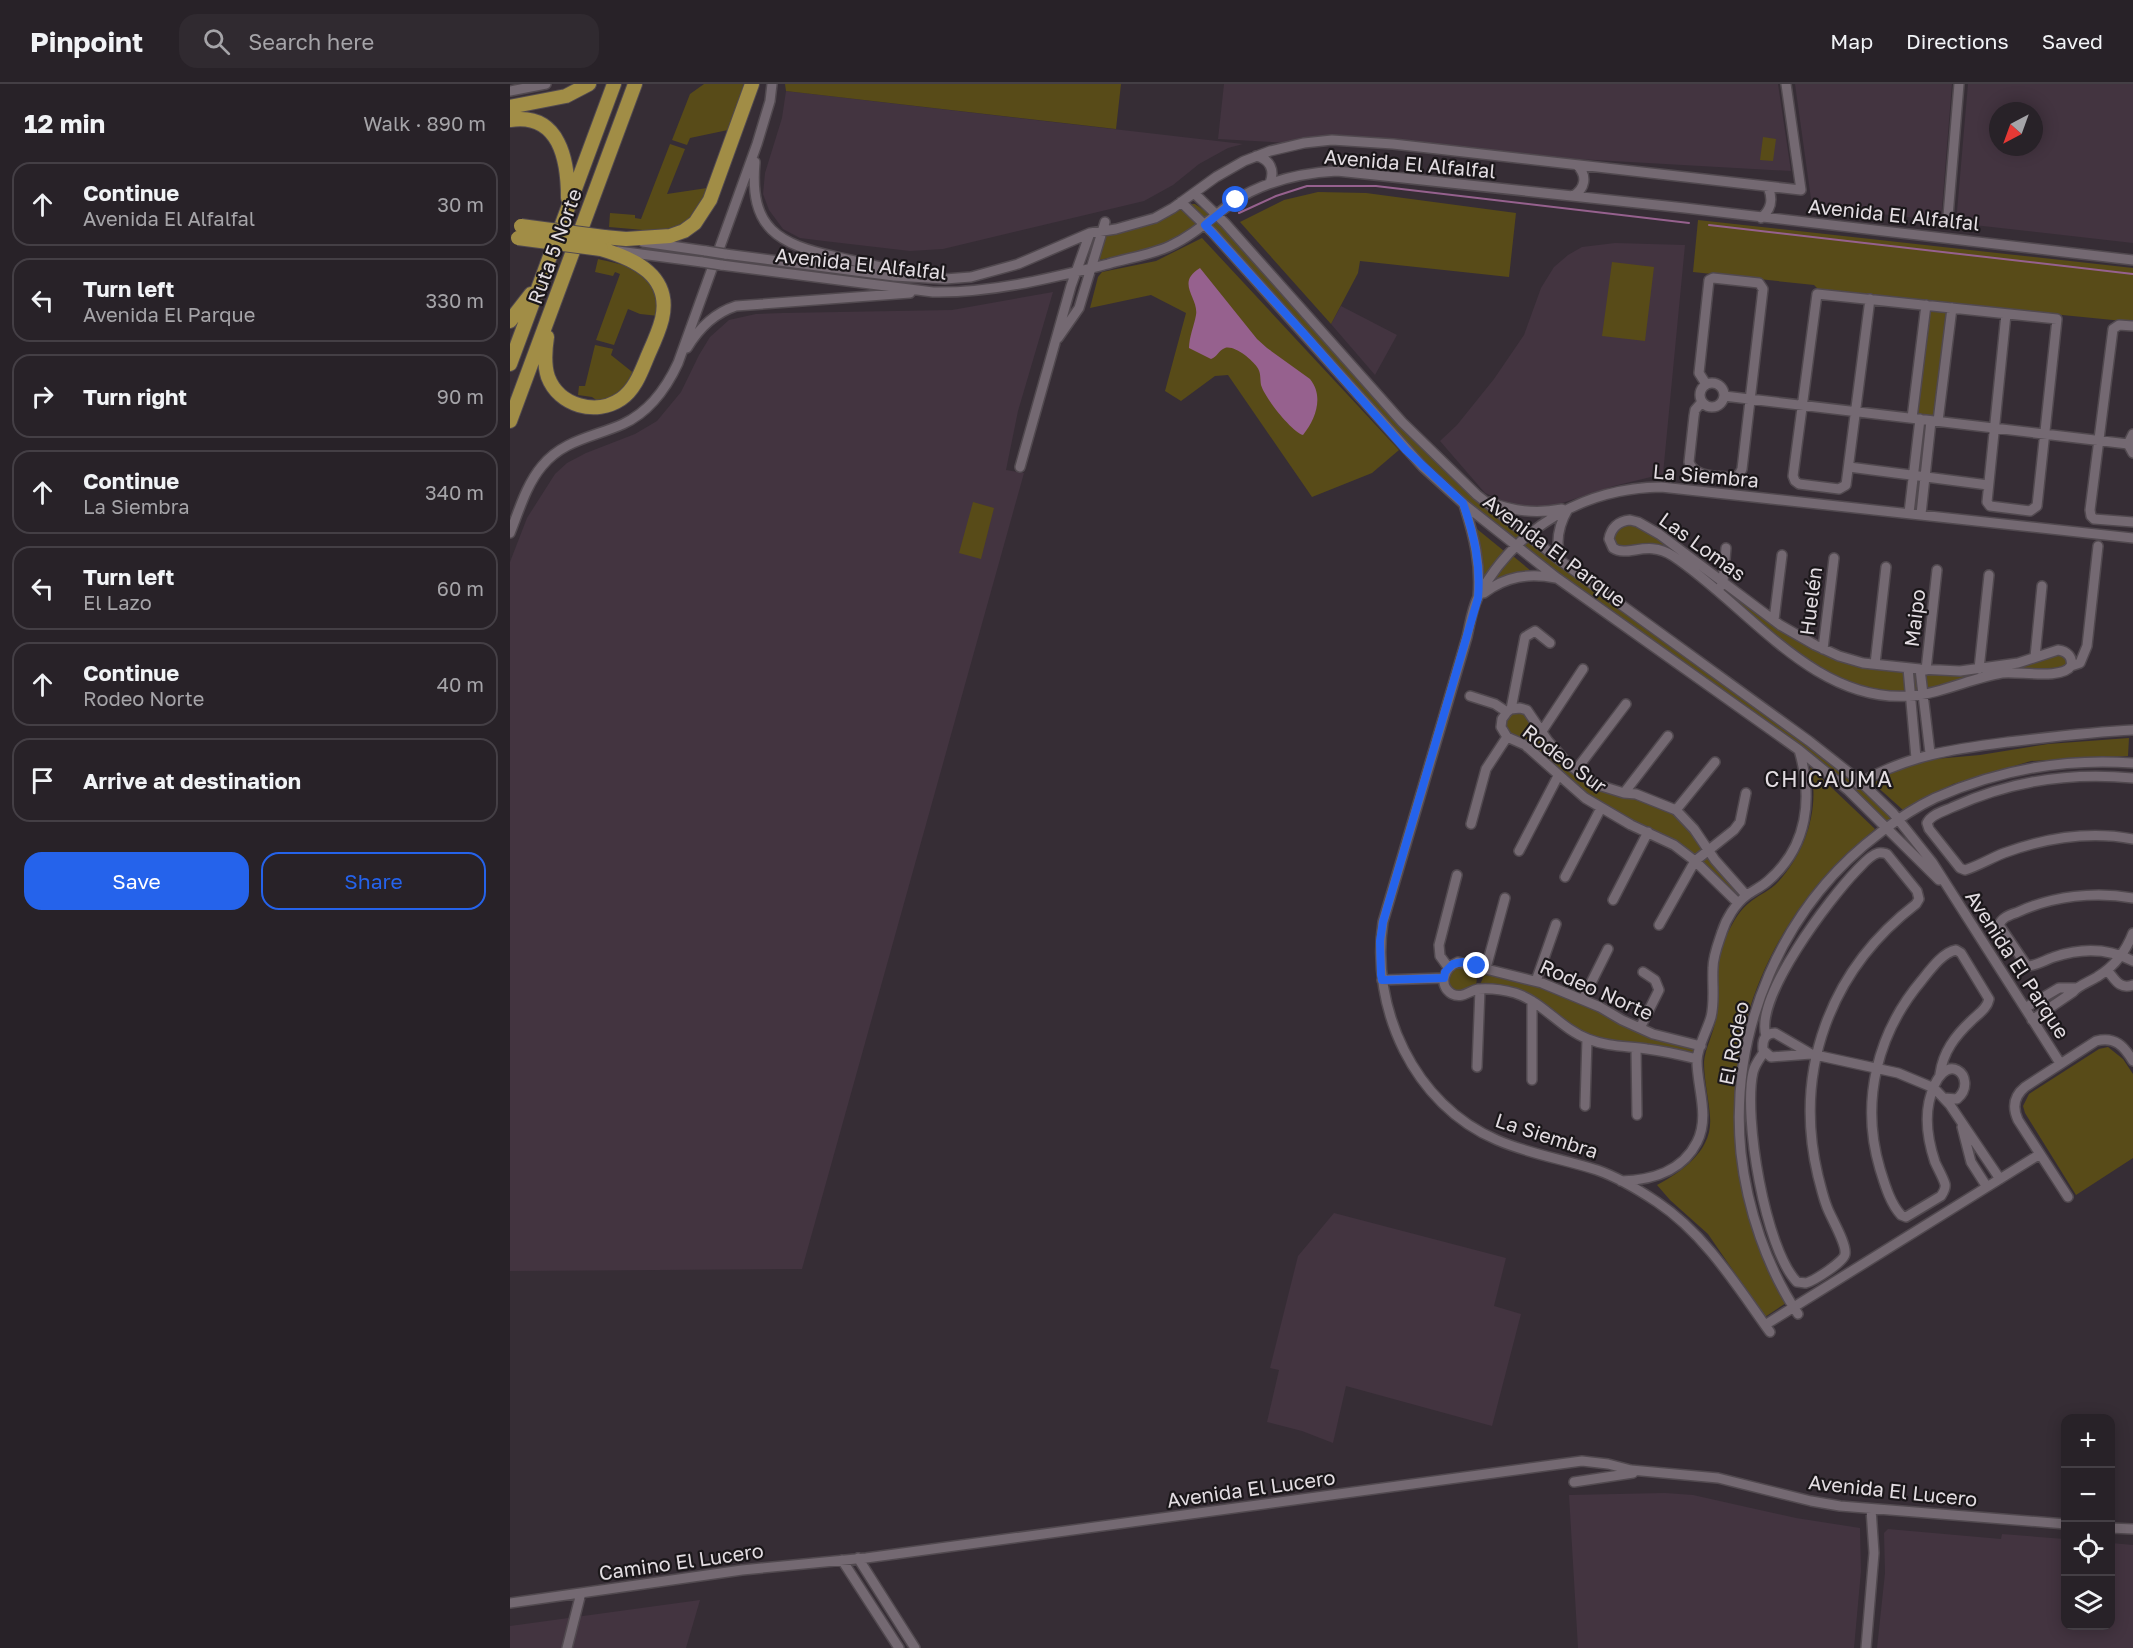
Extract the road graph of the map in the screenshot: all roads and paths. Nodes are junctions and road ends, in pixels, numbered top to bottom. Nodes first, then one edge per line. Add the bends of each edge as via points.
1 (546, 84) edge
2 (589, 84) edge
3 (614, 84) edge
4 (752, 84) edge
5 (772, 84) edge
6 (1786, 84) edge
7 (1959, 84) edge
8 (635, 85) edge
9 (510, 92) edge
10 (510, 106) edge
11 (510, 120) edge
12 (757, 144) junction
13 (1256, 156) junction
14 (1577, 165) junction
15 (1270, 183) junction
16 (1768, 187) junction
17 (1194, 193) junction
18 (1573, 196) junction
19 (1181, 202) junction
20 (568, 208) junction
21 (1217, 215) junction
22 (1948, 216) dead end
23 (1761, 218) junction
24 (1105, 222) dead end
25 (1205, 225) junction
26 (514, 229) edge
27 (1102, 232) junction
28 (1090, 233) junction
29 (626, 239) junction
30 (602, 243) junction
31 (2133, 260) edge
32 (1092, 268) junction
33 (1077, 271) junction
34 (543, 274) junction
35 (931, 278) junction
36 (933, 292) junction
37 (1870, 299) junction
38 (554, 304) junction
39 (1926, 305) junction
40 (1952, 308) junction
41 (2006, 314) junction
42 (510, 321) edge
43 (1316, 325) junction
44 (2133, 326) edge
45 (1305, 335) junction
46 (1055, 343) junction
47 (678, 363) junction
48 (510, 364) edge
49 (1706, 384) junction
50 (1724, 396) junction
51 (1750, 399) junction
52 (1702, 402) junction
53 (1802, 406) junction
54 (1856, 412) junction
55 (1916, 419) junction
56 (510, 421) edge
57 (1935, 421) junction
58 (1402, 422) junction
59 (1994, 428) junction
60 (1389, 432) junction
61 (2045, 434) junction
62 (2131, 439) edge
63 (2098, 440) junction
64 (2133, 453) edge
65 (1436, 456) junction
66 (1849, 466) junction
67 (1423, 467) junction
68 (1020, 468) dead end
69 (1913, 475) junction
70 (1925, 477) junction
71 (1988, 485) junction
72 (1483, 499) junction
73 (1463, 503) junction
74 (1570, 507) junction
75 (1909, 513) junction
76 (1921, 514) junction
77 (2133, 522) edge
78 (510, 533) edge
79 (1527, 536) junction
80 (2133, 538) edge
81 (1516, 546) junction
82 (2098, 546) dead end
83 (1726, 548) dead end
84 (1782, 555) dead end
85 (1834, 558) dead end
86 (1562, 561) junction
87 (1886, 567) dead end
88 (1937, 570) dead end
89 (1989, 575) dead end
90 (1557, 578) junction
91 (1721, 586) junction
92 (2042, 586) dead end
93 (1478, 598) junction
94 (1774, 620) junction
95 (1802, 637) junction
96 (1550, 643) dead end
97 (1823, 649) junction
98 (1791, 652) junction
99 (2035, 657) junction
100 (1875, 664) junction
101 (2071, 666) junction
102 (1908, 668) junction
103 (1583, 669) dead end
104 (1923, 669) junction
105 (1979, 669) junction
106 (2001, 670) junction
107 (1923, 694) junction
108 (1470, 696) dead end
109 (1910, 696) junction
110 (1626, 704) dead end
111 (1509, 710) junction
112 (2133, 730) edge
113 (1542, 731) junction
114 (1668, 736) dead end
115 (1507, 737) junction
116 (1799, 750) junction
117 (1930, 753) junction
118 (1916, 758) junction
119 (1715, 762) dead end
120 (2133, 763) edge
121 (1576, 770) junction
122 (1558, 776) junction
123 (2133, 778) edge
124 (1861, 782) junction
125 (1595, 784) junction
126 (1848, 790) junction
127 (1746, 793) dead end
128 (1624, 794) junction
129 (1585, 798) junction
130 (1601, 808) junction
131 (1676, 810) junction
132 (1899, 819) junction
133 (1471, 824) dead end
134 (1886, 828) junction
135 (1648, 832) junction
136 (2133, 839) edge
137 (1708, 850) junction
138 (1519, 851) dead end
139 (1695, 861) junction
140 (1457, 875) dead end
141 (1565, 877) dead end
142 (1945, 885) junction
143 (1746, 896) junction
144 (1505, 898) dead end
145 (2133, 898) edge
146 (1613, 900) dead end
147 (1738, 903) junction
148 (1556, 924) dead end
149 (1659, 925) dead end
150 (2133, 933) edge
151 (1608, 949) dead end
152 (2120, 956) junction
153 (2133, 961) edge
154 (1448, 968) junction
155 (1486, 968) junction
156 (2107, 970) junction
157 (1643, 972) dead end
158 (1521, 976) junction
159 (1444, 978) junction
160 (1382, 980) junction
161 (1536, 981) junction
162 (2133, 985) edge
163 (2076, 988) junction
164 (1480, 989) junction
165 (1514, 993) junction
166 (1583, 999) junction
167 (1532, 1001) junction
168 (2025, 1008) junction
169 (2032, 1020) junction
170 (1640, 1028) junction
171 (1649, 1032) junction
172 (1766, 1036) junction
173 (1587, 1039) junction
174 (1701, 1046) junction
175 (1641, 1048) junction
176 (1764, 1052) junction
177 (1813, 1054) junction
178 (1697, 1059) junction
179 (2133, 1061) edge
180 (2060, 1063) junction
181 (1477, 1067) dead end
182 (1876, 1068) junction
183 (1940, 1074) junction
184 (1532, 1080) dead end
185 (1934, 1088) junction
186 (1944, 1098) junction
187 (1585, 1106) dead end
188 (1637, 1115) dead end
189 (1959, 1119) junction
190 (2040, 1154) junction
191 (2000, 1179) junction
192 (1621, 1181) junction
193 (1987, 1187) junction
194 (2068, 1197) dead end
195 (1796, 1311) junction
196 (1648, 1472) junction
197 (1574, 1482) dead end
198 (1871, 1509) junction
199 (2061, 1524) edge
200 (2115, 1528) edge
201 (2133, 1529) edge
202 (858, 1558) junction
203 (842, 1560) junction
204 (581, 1593) junction
205 (510, 1603) edge
206 (567, 1648) edge
207 (899, 1648) edge
208 (915, 1648) edge
209 (1866, 1648) edge

1 - 9 street
2 - 10 highway via 566,96
3 - 20 highway, Ruta 5 Norte
4 - 29 highway via 710,200 699,219 676,235
5 - 12 street
6 - 16 street, Avenida El Alfalfal via 1801,190
7 - 22 street
8 - 38 highway, Ruta 5 Norte
11 - 20 highway via 538,123 560,143 568,173
12 - 35 street via 755,200 763,219 781,238 804,250
12 - 47 street
13 - 14 street, Avenida El Alfalfal via 1304,142 1349,140
13 - 15 street via 1270,165
13 - 17 street, Avenida El Alfalfal
14 - 16 street, Avenida El Alfalfal
14 - 18 street via 1584,181 1582,189
15 - 18 street, Avenida El Alfalfal via 1313,173 1349,171
15 - 21 street, Avenida El Alfalfal via 1236,200
16 - 23 street via 1771,204
17 - 19 street, Avenida El Alfalfal
17 - 21 street, Avenida El Parque
18 - 23 street, Avenida El Alfalfal
19 - 25 street, Avenida El Parque
19 - 27 street, Avenida El Alfalfal via 1146,221
20 - 34 highway, Ruta 5 Norte
21 - 25 street, Avenida El Alfalfal
21 - 43 street, Avenida El Parque
23 - 31 street, Avenida El Alfalfal
24 - 27 street
25 - 32 street, Avenida El Alfalfal via 1166,248
25 - 45 street, Avenida El Parque
26 - 30 highway, bridge
27 - 28 street, Avenida El Alfalfal
27 - 32 street
28 - 33 street
28 - 35 street, Avenida El Alfalfal via 994,272
29 - 30 highway
29 - 35 street, Avenida El Alfalfal, bridge via 874,274
30 - 36 street, Avenida El Alfalfal, bridge via 721,265
30 - 38 highway via 645,268 658,283 664,301 655,339 637,379 622,398 605,406 587,408 565,399 553,387 545,359
32 - 33 street, Avenida El Alfalfal
32 - 46 street via 1076,313
33 - 36 street, Avenida El Alfalfal via 999,288
33 - 46 street
34 - 42 highway
34 - 48 highway, Ruta 5 Norte
36 - 47 street via 736,306 710,320
37 - 39 street
37 - 53 street via 1817,294
37 - 54 street
38 - 56 highway, Ruta 5 Norte
39 - 40 street
39 - 55 street
40 - 41 street
40 - 57 street
41 - 59 street
41 - 61 street via 2057,319
43 - 45 street via 1308,328
43 - 58 street, Avenida El Parque
44 - 63 street via 2119,325 2114,329
45 - 60 street, Avenida El Parque
46 - 68 street
47 - 78 street via 665,387 643,412 625,423 570,443 542,466 528,488
49 - 50 street via 1717,384
49 - 51 street via 1699,373 1710,280 1759,283 1763,289
49 - 52 street via 1700,394
50 - 51 street
50 - 52 street via 1713,407
51 - 52 street via 1741,471 1733,477 1698,473 1689,465 1695,410
51 - 53 street
53 - 54 street
53 - 66 street via 1795,481 1841,489 1847,483
54 - 55 street
54 - 66 street
55 - 57 street
55 - 69 street
57 - 59 street
57 - 70 street
58 - 60 street via 1398,431
58 - 65 street, Avenida El Parque
59 - 61 street
59 - 71 street
60 - 67 street, Avenida El Parque
61 - 63 street
61 - 71 street via 2035,509 2030,512 1989,505
62 - 63 street
62 - 64 street
63 - 77 street via 2090,513 2094,519
65 - 67 street
65 - 72 street, Avenida El Parque
66 - 69 street
67 - 73 street, Avenida El Parque
69 - 70 street
69 - 75 street
70 - 71 street
70 - 76 street
72 - 74 street via 1528,512
72 - 79 street, Avenida El Parque
73 - 81 street, Avenida El Parque
73 - 93 street via 1476,546
74 - 75 street, La Siembra via 1608,493 1661,487
74 - 79 street, La Siembra
74 - 86 street via 1558,533
75 - 76 street, La Siembra
76 - 80 street, La Siembra
79 - 81 street, La Siembra
79 - 86 street, Avenida El Parque
81 - 90 street, Avenida El Parque
81 - 93 street, La Siembra
82 - 101 street via 2087,646 2080,663
83 - 91 street
84 - 94 street
85 - 97 street, Huelén
86 - 124 street, Avenida El Parque
87 - 100 street
88 - 104 street, Maipo
89 - 105 street
90 - 93 street via 1511,578
90 - 116 street, Avenida El Parque
91 - 91 street, Las Lomas via 1659,534 1638,522 1621,522 1612,530 1610,542 1616,550 1657,548
91 - 94 street, Las Lomas
91 - 98 street, Las Lomas via 1751,621
92 - 99 street
93 - 160 street, La Siembra via 1383,922
94 - 95 street, Las Lomas
95 - 97 street, Las Lomas
95 - 98 street
96 - 111 street via 1534,631 1525,637
97 - 100 street, Las Lomas
98 - 109 street, Las Lomas via 1852,688 1887,696
99 - 101 street, Las Lomas via 2061,650 2070,657
99 - 106 street, Las Lomas
100 - 102 street, Las Lomas
101 - 106 street, Las Lomas via 2056,674
102 - 104 street, Las Lomas
102 - 109 street
103 - 113 street
104 - 105 street, Las Lomas
104 - 107 street
105 - 106 street, Las Lomas
106 - 107 street, Las Lomas
107 - 109 street, Las Lomas
107 - 117 street
108 - 111 street
109 - 118 street
110 - 121 street
111 - 113 street, Rodeo Sur via 1527,710
111 - 115 street, Rodeo Sur via 1501,727
112 - 117 street
113 - 121 street, Rodeo Sur
114 - 128 street
115 - 122 street, Rodeo Sur via 1525,745
115 - 133 street via 1486,769
116 - 126 street, Avenida El Parque
116 - 143 street, El Rodeo via 1806,774 1806,802 1798,843 1769,881
117 - 118 street
118 - 124 street
119 - 131 street
120 - 132 street, El Rodeo via 2077,762 2018,770 1934,798
121 - 125 street, Rodeo Sur
122 - 129 street, Rodeo Sur
122 - 138 street
123 - 136 street via 2081,776 2024,783 1965,801 1931,817 1927,823 1965,870 2010,851 2057,838
124 - 126 street
124 - 132 street, Avenida El Parque
125 - 128 street, Rodeo Sur
125 - 129 street
126 - 134 street, Avenida El Parque
127 - 137 street via 1740,822
128 - 131 street, Rodeo Sur via 1636,794
129 - 130 street, Rodeo Sur
130 - 135 street, Rodeo Sur
130 - 141 street
131 - 137 street, Rodeo Sur
132 - 134 street, El Rodeo
132 - 142 street, Avenida El Parque
134 - 142 street, Avenida El Parque
134 - 195 street, El Rodeo via 1838,870 1794,926 1766,981 1748,1041 1739,1110 1744,1176 1766,1249
135 - 139 street, Rodeo Sur
135 - 146 street
137 - 139 street
137 - 143 street, Rodeo Sur
139 - 147 street, Rodeo Sur
139 - 149 street
140 - 154 street via 1439,945 1440,956
142 - 168 street, Avenida El Parque
143 - 147 street, El Rodeo
144 - 155 street
145 - 152 street via 2098,895 2052,900 2009,915 2000,923 2027,966 2082,951
147 - 174 street, El Rodeo via 1717,947 1714,999
148 - 161 street
150 - 152 street
151 - 166 street
152 - 153 street
152 - 156 street
154 - 155 street, Rodeo Norte via 1458,962
154 - 159 street
155 - 158 street, Rodeo Norte
156 - 162 street via 2118,984
156 - 163 street
157 - 170 street via 1655,980 1659,990
158 - 161 street, Rodeo Norte
158 - 165 street via 1512,985
159 - 160 street
159 - 164 street, Rodeo Norte via 1447,989 1457,995
160 - 192 street, La Siembra via 1394,1030 1409,1061 1453,1114 1504,1144 1600,1171
161 - 166 street, Rodeo Norte
163 - 168 street via 2059,988
163 - 169 street
164 - 165 street, Rodeo Norte
164 - 181 street
165 - 167 street, Rodeo Norte
166 - 170 street, Rodeo Norte
167 - 173 street, Rodeo Norte
167 - 184 street
168 - 169 street, Avenida El Parque
169 - 180 street, Avenida El Parque
170 - 171 street, Rodeo Norte
171 - 174 street, Rodeo Norte
171 - 175 street
172 - 176 street via 1762,1043
172 - 177 street via 1775,1033
172 - 177 street via 1774,993 1807,931 1848,879 1873,855 1884,853 1917,891 1919,899 1886,928 1863,956 1830,1013
173 - 175 street, Rodeo Norte
173 - 187 street
174 - 178 street, El Rodeo
175 - 178 street, Rodeo Norte
175 - 188 street
176 - 177 street via 1772,1057
176 - 177 street via 1753,1071 1751,1088 1758,1176 1783,1257 1792,1277 1806,1283 1842,1262 1846,1255 1814,1157 1810,1093
177 - 182 street
178 - 192 street, El Rodeo via 1703,1119 1690,1154 1655,1178
179 - 180 street via 2122,1045 2105,1040 2096,1041
180 - 190 street via 2022,1090 2015,1101 2018,1120
182 - 183 street via 1891,1029 1910,996 1937,963 1956,950 1989,999 1944,1055
182 - 185 street
182 - 185 street via 1871,1107 1874,1146 1890,1198 1906,1217 1941,1196 1946,1184 1931,1146 1928,1109
183 - 185 street
183 - 186 street via 1954,1069 1963,1076 1966,1086 1957,1099
185 - 186 street
186 - 189 street
189 - 191 street
189 - 193 street via 1971,1162
190 - 191 street
190 - 194 street
191 - 193 street
192 - 195 street, La Siembra via 1656,1201 1699,1238 1768,1329
193 - 195 street
196 - 197 street, Avenida El Lucero
196 - 198 street, Avenida El Lucero via 1718,1478 1811,1501
196 - 202 street, Avenida El Lucero via 1570,1462
198 - 199 street, Avenida El Lucero
198 - 209 street via 1874,1553
200 - 201 street
202 - 203 street, Camino El Lucero
202 - 208 street
203 - 204 street, Camino El Lucero
203 - 207 street
204 - 205 street, Camino El Lucero
204 - 206 street

